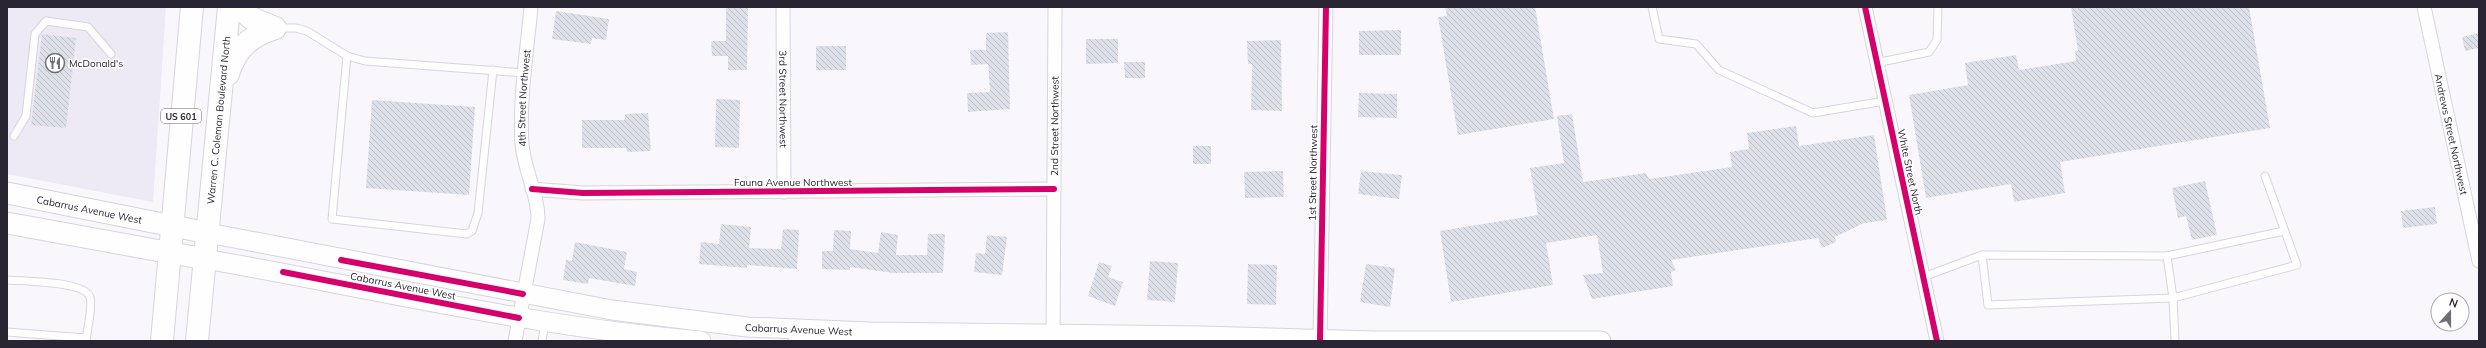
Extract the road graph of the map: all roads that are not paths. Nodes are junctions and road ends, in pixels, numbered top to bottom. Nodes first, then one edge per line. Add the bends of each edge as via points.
1 (192, 7) edge
2 (229, 7) edge
3 (239, 7) edge
4 (531, 7) edge
5 (783, 7) edge
6 (1055, 7) edge
7 (1326, 7) edge
8 (1652, 7) edge
9 (1865, 7) edge
10 (1938, 7) edge
11 (2424, 7) edge
12 (275, 28) junction
13 (111, 54) dead end
14 (347, 56) junction
15 (1876, 63) junction
16 (493, 70) junction
17 (525, 73) junction
18 (1885, 101) junction
19 (220, 102) junction
20 (14, 136) dead end
21 (2264, 176) dead end
22 (532, 189) junction
23 (1054, 190) junction
24 (784, 192) junction
25 (7, 196) edge
26 (7, 223) edge
27 (170, 225) junction
28 (2284, 231) junction
29 (208, 233) junction
30 (168, 252) junction
31 (1982, 255) junction
32 (2167, 256) junction
33 (205, 259) junction
34 (2479, 261) edge
35 (1923, 277) junction
36 (7, 280) edge
37 (523, 294) junction
38 (2173, 298) junction
39 (519, 318) junction
40 (546, 322) junction
41 (7, 332) edge
42 (869, 332) junction
43 (1053, 337) edge
44 (639, 338) edge
45 (1320, 339) junction
46 (86, 340) edge
47 (162, 341) edge
48 (197, 341) edge
49 (515, 341) edge
50 (542, 341) edge
51 (701, 341) edge
52 (795, 341) edge
53 (1602, 341) edge
54 (1937, 341) edge
55 (2176, 341) edge

1 - 27 highway, US 601
2 - 19 highway, Warren C. Coleman Boulevard North
3 - 12 highway via 251,18
4 - 17 street, 4th Street Northwest
5 - 24 street, 3rd Street Northwest
6 - 23 street, 2nd Street Northwest
7 - 45 street, 1st Street Northwest
8 - 18 lane via 1659,39 1696,44 1719,70 1813,113
9 - 15 street, White Street North
10 - 15 lane via 1937,40 1929,52
11 - 34 street, Andrews Street Northwest
12 - 14 lane via 308,31
12 - 19 highway via 258,33 244,43 233,57
13 - 20 lane via 88,27 46,21 35,34 26,116
14 - 16 lane via 365,61
14 - 16 lane via 332,219 467,234 472,231 478,213
15 - 18 street, White Street North
16 - 17 lane
17 - 22 street, 4th Street Northwest via 522,146
18 - 35 street, White Street North
19 - 29 highway, Warren C. Coleman Boulevard North
21 - 28 lane
22 - 24 street, Fauna Avenue Northwest via 583,193
22 - 37 street via 538,219
23 - 24 street, Fauna Avenue Northwest
23 - 43 street, 2nd Street Northwest
25 - 27 main road, Cabarrus Avenue West
26 - 30 main road, Cabarrus Avenue West
27 - 29 main road, Cabarrus Avenue West
27 - 30 highway, US 601
28 - 32 lane
28 - 38 lane via 2297,265
29 - 33 highway, Warren C. Coleman Boulevard North
29 - 37 main road, Cabarrus Avenue West
30 - 33 main road, Cabarrus Avenue West
30 - 47 highway, US 601
31 - 32 lane
31 - 35 lane
31 - 38 lane via 1988,305
32 - 38 lane
33 - 39 main road, Cabarrus Avenue West
33 - 48 highway, Warren C. Coleman Boulevard North
35 - 54 street, White Street North
36 - 46 lane via 75,286 86,292 91,298
37 - 39 street
37 - 42 main road, Cabarrus Avenue West via 627,313 693,321 763,328
38 - 55 lane
39 - 40 main road, Cabarrus Avenue West
39 - 49 street
40 - 44 main road, Cabarrus Avenue West
40 - 50 lane
41 - 46 lane
42 - 43 main road, Cabarrus Avenue West
42 - 52 street via 830,340
43 - 45 main road, Cabarrus Avenue West
44 - 51 main road, Cabarrus Avenue West
45 - 53 main road, Cabarrus Avenue West

